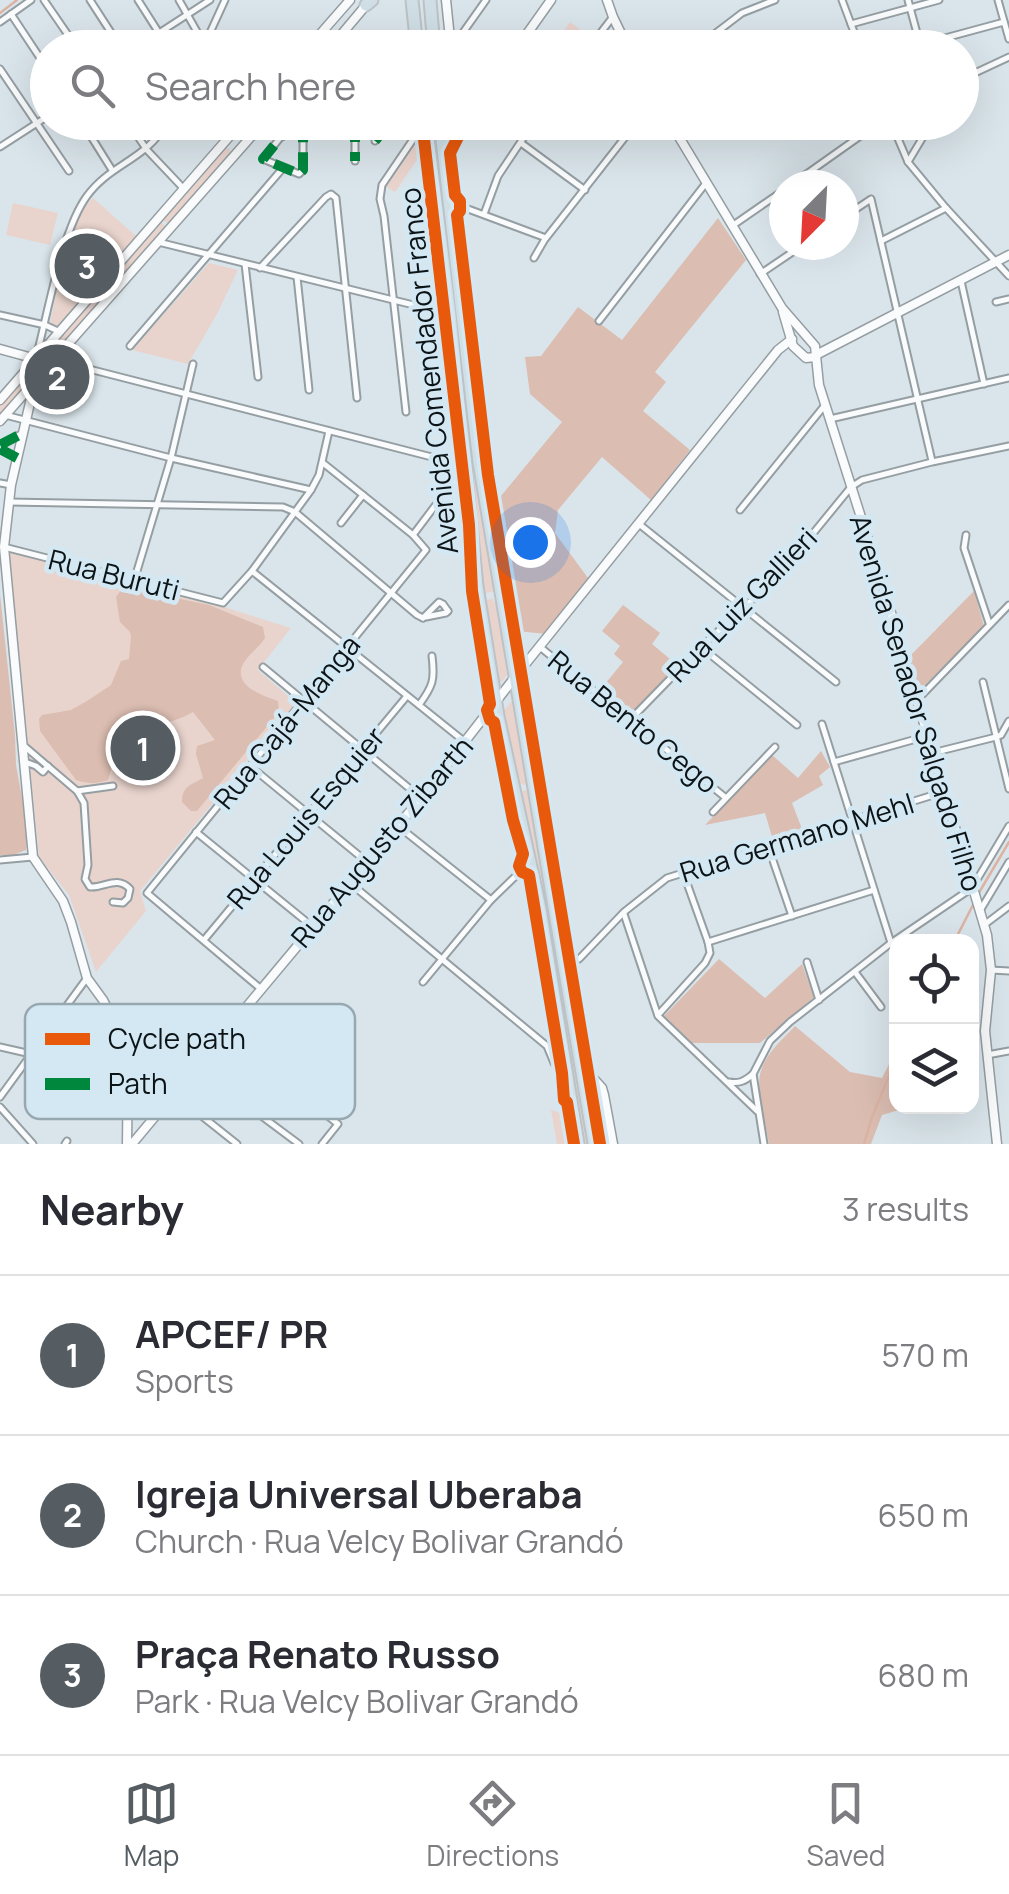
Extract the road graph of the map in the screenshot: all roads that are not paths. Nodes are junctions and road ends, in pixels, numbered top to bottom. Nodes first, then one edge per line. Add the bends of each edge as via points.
1 (31, 0) edge
2 (44, 0) edge
3 (90, 0) edge
4 (138, 0) edge
5 (179, 0) edge
6 (210, 0) edge
7 (225, 0) edge
8 (350, 0) edge
9 (430, 0) edge
10 (446, 0) edge
11 (486, 0) edge
12 (552, 0) edge
13 (607, 0) edge
14 (774, 0) edge
15 (842, 0) edge
16 (938, 0) edge
17 (998, 0) edge
18 (366, 1) edge
19 (410, 4) edge
20 (909, 4) edge
21 (10, 14) junction
22 (187, 15) junction
23 (612, 17) junction
24 (448, 18) junction
25 (0, 22) edge
26 (1004, 22) junction
27 (851, 24) junction
28 (468, 26) junction
29 (65, 30) edge
30 (109, 30) edge
31 (157, 30) edge
32 (164, 30) edge
33 (195, 30) edge
34 (211, 30) edge
35 (324, 30) edge
36 (344, 30) edge
37 (415, 30) edge
38 (432, 30) edge
39 (450, 30) edge
40 (465, 30) edge
41 (530, 30) edge
42 (603, 30) edge
43 (619, 30) edge
44 (720, 30) edge
45 (853, 30) edge
46 (916, 30) edge
47 (976, 30) edge
48 (1009, 38) edge
49 (30, 43) edge
50 (1009, 57) edge
51 (0, 69) edge
52 (979, 71) edge
53 (30, 115) edge
54 (30, 127) edge
55 (47, 140) edge
56 (93, 140) edge
57 (140, 140) edge
58 (154, 140) edge
59 (228, 140) edge
60 (243, 140) edge
61 (278, 140) edge
62 (303, 140) edge
63 (354, 140) edge
64 (413, 140) edge
65 (429, 140) edge
66 (442, 140) edge
67 (449, 140) edge
68 (623, 140) edge
69 (681, 140) edge
70 (854, 140) edge
71 (899, 140) edge
72 (921, 140) edge
73 (248, 141) joint
74 (521, 142) joint
75 (1, 144) edge
76 (224, 144) junction
77 (443, 148) junction
78 (147, 150) junction
79 (235, 157) junction
80 (355, 161) dead end
81 (908, 162) junction
82 (284, 168) junction
83 (112, 170) junction
84 (811, 170) edge
85 (69, 171) dead end
86 (706, 183) junction
87 (186, 190) junction
88 (585, 190) junction
89 (769, 200) edge
90 (449, 202) junction
91 (859, 207) edge
92 (946, 208) junction
93 (484, 214) junction
94 (732, 226) junction
95 (546, 238) junction
96 (881, 240) junction
97 (158, 242) junction
98 (208, 254) junction
99 (1009, 255) edge
100 (534, 258) dead end
101 (781, 260) edge
102 (996, 262) junction
103 (245, 264) junction
104 (260, 268) junction
105 (760, 274) junction
106 (1009, 276) edge
107 (296, 277) junction
108 (961, 281) junction
109 (345, 289) junction
110 (1009, 299) edge
111 (395, 302) junction
112 (996, 302) dead end
113 (782, 308) junction
114 (898, 312) junction
115 (450, 314) junction
116 (0, 315) edge
117 (599, 321) dead end
118 (45, 324) junction
119 (60, 332) junction
120 (803, 332) junction
121 (792, 338) junction
122 (464, 340) junction
123 (812, 342) junction
124 (130, 346) dead end
125 (833, 346) junction
126 (0, 349) edge
127 (778, 350) junction
128 (799, 354) junction
129 (816, 356) junction
130 (36, 359) junction
131 (54, 360) junction
132 (193, 364) dead end
133 (258, 376) dead end
134 (1009, 378) edge
135 (36, 381) junction
136 (819, 384) junction
137 (984, 384) junction
138 (309, 390) dead end
139 (186, 394) junction
140 (1, 397) edge
141 (357, 398) dead end
142 (919, 398) junction
143 (825, 404) junction
144 (406, 412) dead end
145 (2, 418) edge
146 (830, 419) junction
147 (26, 421) junction
148 (329, 430) junction
149 (23, 433) junction
150 (1009, 446) edge
151 (0, 447) edge
152 (18, 458) junction
153 (171, 458) junction
154 (932, 462) junction
155 (323, 463) junction
156 (466, 466) junction
157 (456, 478) dead end
158 (0, 484) edge
159 (10, 486) junction
160 (851, 487) junction
161 (311, 490) junction
162 (362, 494) junction
163 (9, 502) junction
164 (158, 505) junction
165 (740, 510) dead end
166 (295, 512) junction
167 (341, 523) dead end
168 (639, 524) junction
169 (413, 535) junction
170 (966, 535) dead end
171 (4, 547) junction
172 (252, 571) junction
173 (134, 581) junction
174 (393, 593) junction
175 (501, 596) junction
176 (480, 602) junction
177 (1009, 605) edge
178 (744, 608) junction
179 (423, 618) dead end
180 (990, 624) junction
181 (348, 646) junction
182 (540, 647) junction
183 (701, 648) junction
184 (432, 656) dead end
185 (263, 667) dead end
186 (515, 677) junction
187 (836, 682) dead end
188 (983, 682) dead end
189 (408, 696) junction
190 (304, 701) junction
191 (916, 701) junction
192 (496, 703) junction
193 (419, 705) junction
194 (630, 720) junction
195 (1009, 721) edge
196 (822, 724) dead end
197 (797, 725) dead end
198 (927, 736) junction
199 (996, 737) junction
200 (465, 742) junction
201 (23, 745) junction
202 (775, 746) dead end
203 (362, 750) junction
204 (932, 753) junction
205 (24, 762) junction
206 (834, 762) junction
207 (39, 763) junction
208 (250, 766) junction
209 (511, 779) junction
210 (532, 779) junction
211 (113, 786) dead end
212 (1009, 789) edge
213 (77, 791) junction
214 (943, 792) junction
215 (421, 798) junction
216 (726, 798) junction
217 (712, 812) dead end
218 (308, 814) junction
219 (852, 821) junction
220 (398, 826) junction
221 (1009, 826) edge
222 (196, 832) junction
223 (768, 846) junction
224 (34, 856) junction
225 (0, 860) edge
226 (367, 862) junction
227 (530, 862) junction
228 (1009, 862) edge
229 (684, 872) junction
230 (255, 878) junction
231 (350, 883) junction
232 (874, 890) junction
233 (491, 900) junction
234 (975, 900) junction
235 (112, 902) dead end
236 (1009, 906) edge
237 (624, 912) junction
238 (792, 916) junction
239 (984, 926) junction
240 (313, 927) junction
241 (909, 934) edge
242 (889, 937) edge
243 (204, 940) junction
244 (708, 942) junction
245 (889, 945) edge
246 (441, 959) junction
247 (807, 962) dead end
248 (564, 965) junction
249 (991, 970) junction
250 (1009, 971) edge
251 (854, 972) junction
252 (87, 978) junction
253 (423, 982) dead end
254 (260, 989) junction
255 (818, 1000) junction
256 (68, 1004) edge
257 (105, 1004) edge
258 (247, 1004) edge
259 (881, 1008) dead end
260 (658, 1016) junction
261 (0, 1047) edge
262 (1009, 1051) edge
263 (25, 1053) edge
264 (987, 1055) junction
265 (25, 1062) edge
266 (554, 1062) dead end
267 (580, 1064) junction
268 (752, 1074) junction
269 (726, 1081) junction
270 (0, 1096) edge
271 (0, 1107) edge
272 (759, 1113) junction
273 (129, 1119) edge
274 (150, 1119) edge
275 (206, 1119) edge
276 (267, 1119) edge
277 (332, 1119) edge
278 (33, 1144) edge
279 (129, 1144) edge
280 (237, 1144) edge
281 (300, 1144) edge
282 (322, 1144) edge
283 (578, 1144) edge
284 (594, 1144) edge
285 (613, 1144) edge
286 (764, 1144) edge
287 (997, 1144) edge

1 - 21 street
2 - 29 street
3 - 30 street
4 - 31 street
5 - 22 street
6 - 22 street
7 - 34 street
8 - 35 main road
9 - 38 highway
10 - 24 main road
11 - 28 street
12 - 41 main road
13 - 23 main road
14 - 44 street
15 - 27 street
16 - 20 street
17 - 26 street
18 - 36 main road
19 - 37 highway
20 - 27 street
20 - 46 street
21 - 25 street
21 - 49 street
22 - 32 street
22 - 33 street
23 - 42 street
23 - 43 main road
24 - 28 street via 455,27
24 - 39 main road
26 - 47 street
26 - 48 street
27 - 45 street
28 - 40 street
50 - 52 street
51 - 53 street
54 - 75 street
55 - 85 street
56 - 83 street
57 - 78 street
58 - 78 street
59 - 76 main road
60 - 73 main road
61 - 82 street via 264,156
62 - 82 street via 303,170
63 - 80 street
64 - 111 street via 382,185 380,199
65 - 115 highway, Avenida Comendador Franco
66 - 77 highway, Avenida Comendador Franco
67 - 77 main road
68 - 88 street
69 - 86 main road
70 - 84 street
71 - 81 street
72 - 81 street
73 - 79 main road
74 - 88 street
74 - 93 street
76 - 79 main road via 234,147
76 - 87 main road
77 - 90 highway, Avenida Comendador Franco
78 - 83 street
78 - 87 street
79 - 97 main road
81 - 92 street
82 - 98 street
83 - 118 street via 74,220
86 - 94 main road
86 - 117 street
87 - 119 main road
88 - 95 street
89 - 94 street
90 - 93 street
90 - 122 highway, Avenida Comendador Franco
91 - 96 street via 871,199
92 - 96 street
92 - 102 street
93 - 95 street
94 - 105 main road
95 - 100 street
96 - 114 street
97 - 98 street
97 - 131 main road
98 - 103 street
98 - 124 street
99 - 102 main road
101 - 105 street
102 - 106 street
102 - 108 main road
103 - 104 street
103 - 133 street
104 - 107 street
104 - 109 street via 332,194
105 - 113 main road
107 - 109 street
107 - 138 street
108 - 114 main road
108 - 137 street
109 - 111 street
109 - 141 street
110 - 112 street
111 - 115 street
111 - 144 street
113 - 120 main road
113 - 121 main road
114 - 125 main road
114 - 142 street
115 - 122 highway
115 - 156 highway, Avenida Comendador Franco
116 - 118 street
118 - 119 street
118 - 130 street
119 - 130 main road
120 - 121 main road, Rua Augusto Zibarth
120 - 123 main road
121 - 127 main road, Rua Augusto Zibarth
121 - 128 main road, Avenida Senador Salgado Filho
122 - 175 highway, Avenida Comendador Franco
123 - 125 main road
123 - 129 main road, Avenida Senador Salgado Filho
125 - 129 main road
126 - 130 main road
127 - 128 main road
127 - 168 main road, Rua Augusto Zibarth
128 - 129 main road
128 - 136 main road, Avenida Senador Salgado Filho
129 - 136 main road, Avenida Senador Salgado Filho
130 - 140 main road
131 - 135 main road
131 - 139 street
132 - 139 street
134 - 137 street
135 - 145 main road
135 - 147 main road
136 - 143 main road, Avenida Senador Salgado Filho
137 - 142 street
139 - 148 street
139 - 153 street
142 - 146 street
142 - 154 street
143 - 146 main road, Avenida Senador Salgado Filho
143 - 165 street
145 - 147 street
146 - 160 main road, Avenida Senador Salgado Filho
147 - 149 main road
147 - 153 street
148 - 155 street
148 - 156 street
149 - 151 street
149 - 152 main road
150 - 154 street
151 - 152 street
152 - 159 main road
153 - 161 street
153 - 164 street
154 - 160 street
155 - 161 street
155 - 162 street
156 - 176 highway, Avenida Comendador Franco
157 - 169 street
158 - 159 street
159 - 163 main road
160 - 178 street, Rua Luiz Gallieri
160 - 191 main road, Avenida Senador Salgado Filho
161 - 166 street
162 - 167 street
162 - 169 street
163 - 164 street
163 - 171 main road
164 - 166 street via 284,506
164 - 173 street
166 - 172 street
166 - 174 street
168 - 178 street
168 - 182 main road, Rua Augusto Zibarth
169 - 174 street, Rua Cajá-Manga via 426,550
170 - 180 street via 964,548
171 - 173 street, Rua Buruti
171 - 201 main road
172 - 173 street, Rua Buruti via 223,603
172 - 181 street
174 - 179 street
174 - 181 street, Rua Cajá-Manga
175 - 176 highway via 490,593
175 - 186 highway, Avenida Comendador Franco
176 - 192 highway, Avenida Comendador Franco
177 - 180 street
178 - 183 street, Rua Luiz Gallieri
178 - 187 street
180 - 191 street
181 - 189 street
181 - 190 street, Rua Cajá-Manga
182 - 186 main road, Rua Augusto Zibarth
182 - 194 street, Rua Bento Cego
183 - 194 street, Rua Luiz Gallieri
183 - 197 street
184 - 193 street via 434,678
185 - 190 street
186 - 192 main road, Rua Augusto Zibarth
186 - 210 highway, Avenida Comendador Franco
188 - 199 street
189 - 193 street
189 - 203 street, Rua Louis Esquier
190 - 203 street
190 - 208 street, Rua Cajá-Manga
191 - 198 main road, Avenida Senador Salgado Filho
192 - 200 main road, Rua Augusto Zibarth
192 - 209 highway, Avenida Comendador Franco
193 - 200 street
194 - 216 street, Rua Bento Cego
195 - 199 street
196 - 206 street
198 - 204 main road, Avenida Senador Salgado Filho
198 - 206 street
199 - 204 street
199 - 212 street
200 - 215 main road, Rua Augusto Zibarth
201 - 205 main road
201 - 207 street
202 - 216 street
203 - 215 street
203 - 218 street, Rua Louis Esquier
204 - 214 main road, Avenida Senador Salgado Filho
205 - 207 street
205 - 224 main road
206 - 219 street
207 - 213 street
208 - 218 street
208 - 222 street, Rua Cajá-Manga
209 - 210 highway via 520,787
209 - 227 highway, Avenida Comendador Franco
210 - 248 highway, Avenida Comendador Franco
211 - 213 street
213 - 235 street via 84,803 90,888 114,881 130,889 122,903
214 - 219 street, Rua Germano Mehl
214 - 234 main road, Avenida Senador Salgado Filho
215 - 220 main road, Rua Augusto Zibarth
216 - 217 street
218 - 226 street
218 - 230 street, Rua Louis Esquier
219 - 223 street, Rua Germano Mehl
219 - 232 street
220 - 226 main road, Rua Augusto Zibarth
220 - 233 street
221 - 234 street
222 - 230 street
222 - 243 street, Rua Cajá-Manga via 147,893
223 - 229 street, Rua Germano Mehl
223 - 238 street
224 - 225 street
224 - 252 main road via 72,922
226 - 231 main road, Rua Augusto Zibarth
227 - 233 street
227 - 283 highway, Avenida Comendador Franco
228 - 234 street
229 - 237 street, Rua Germano Mehl
229 - 244 street
230 - 240 street
230 - 243 street, Rua Louis Esquier
231 - 240 main road, Rua Augusto Zibarth
231 - 246 street
232 - 238 street
232 - 242 street
233 - 246 street
234 - 239 main road, Avenida Senador Salgado Filho
234 - 241 street
236 - 239 street
237 - 248 street, Rua Germano Mehl
237 - 260 street
238 - 244 street
239 - 249 main road, Avenida Senador Salgado Filho
240 - 254 main road, Rua Augusto Zibarth
243 - 254 street
244 - 260 street via 705,963
245 - 251 street
246 - 253 street
246 - 266 street via 546,1046
247 - 255 street
248 - 267 highway, Avenida Comendador Franco
249 - 250 street
249 - 264 main road, Avenida Senador Salgado Filho
251 - 255 street
251 - 259 street
252 - 256 street
252 - 257 main road
254 - 258 main road, Rua Augusto Zibarth
255 - 268 street via 770,1041
260 - 269 street
261 - 263 street
262 - 264 street
264 - 287 main road, Avenida Senador Salgado Filho
265 - 270 street
267 - 284 highway, Avenida Comendador Franco
267 - 285 main road, Avenida Comendador Franco via 602,1088
268 - 269 street via 736,1084
268 - 272 street
269 - 272 street
271 - 278 street
272 - 286 street
273 - 279 main road
274 - 279 main road, Rua Augusto Zibarth
275 - 280 street
276 - 281 street
277 - 282 street via 338,1124

